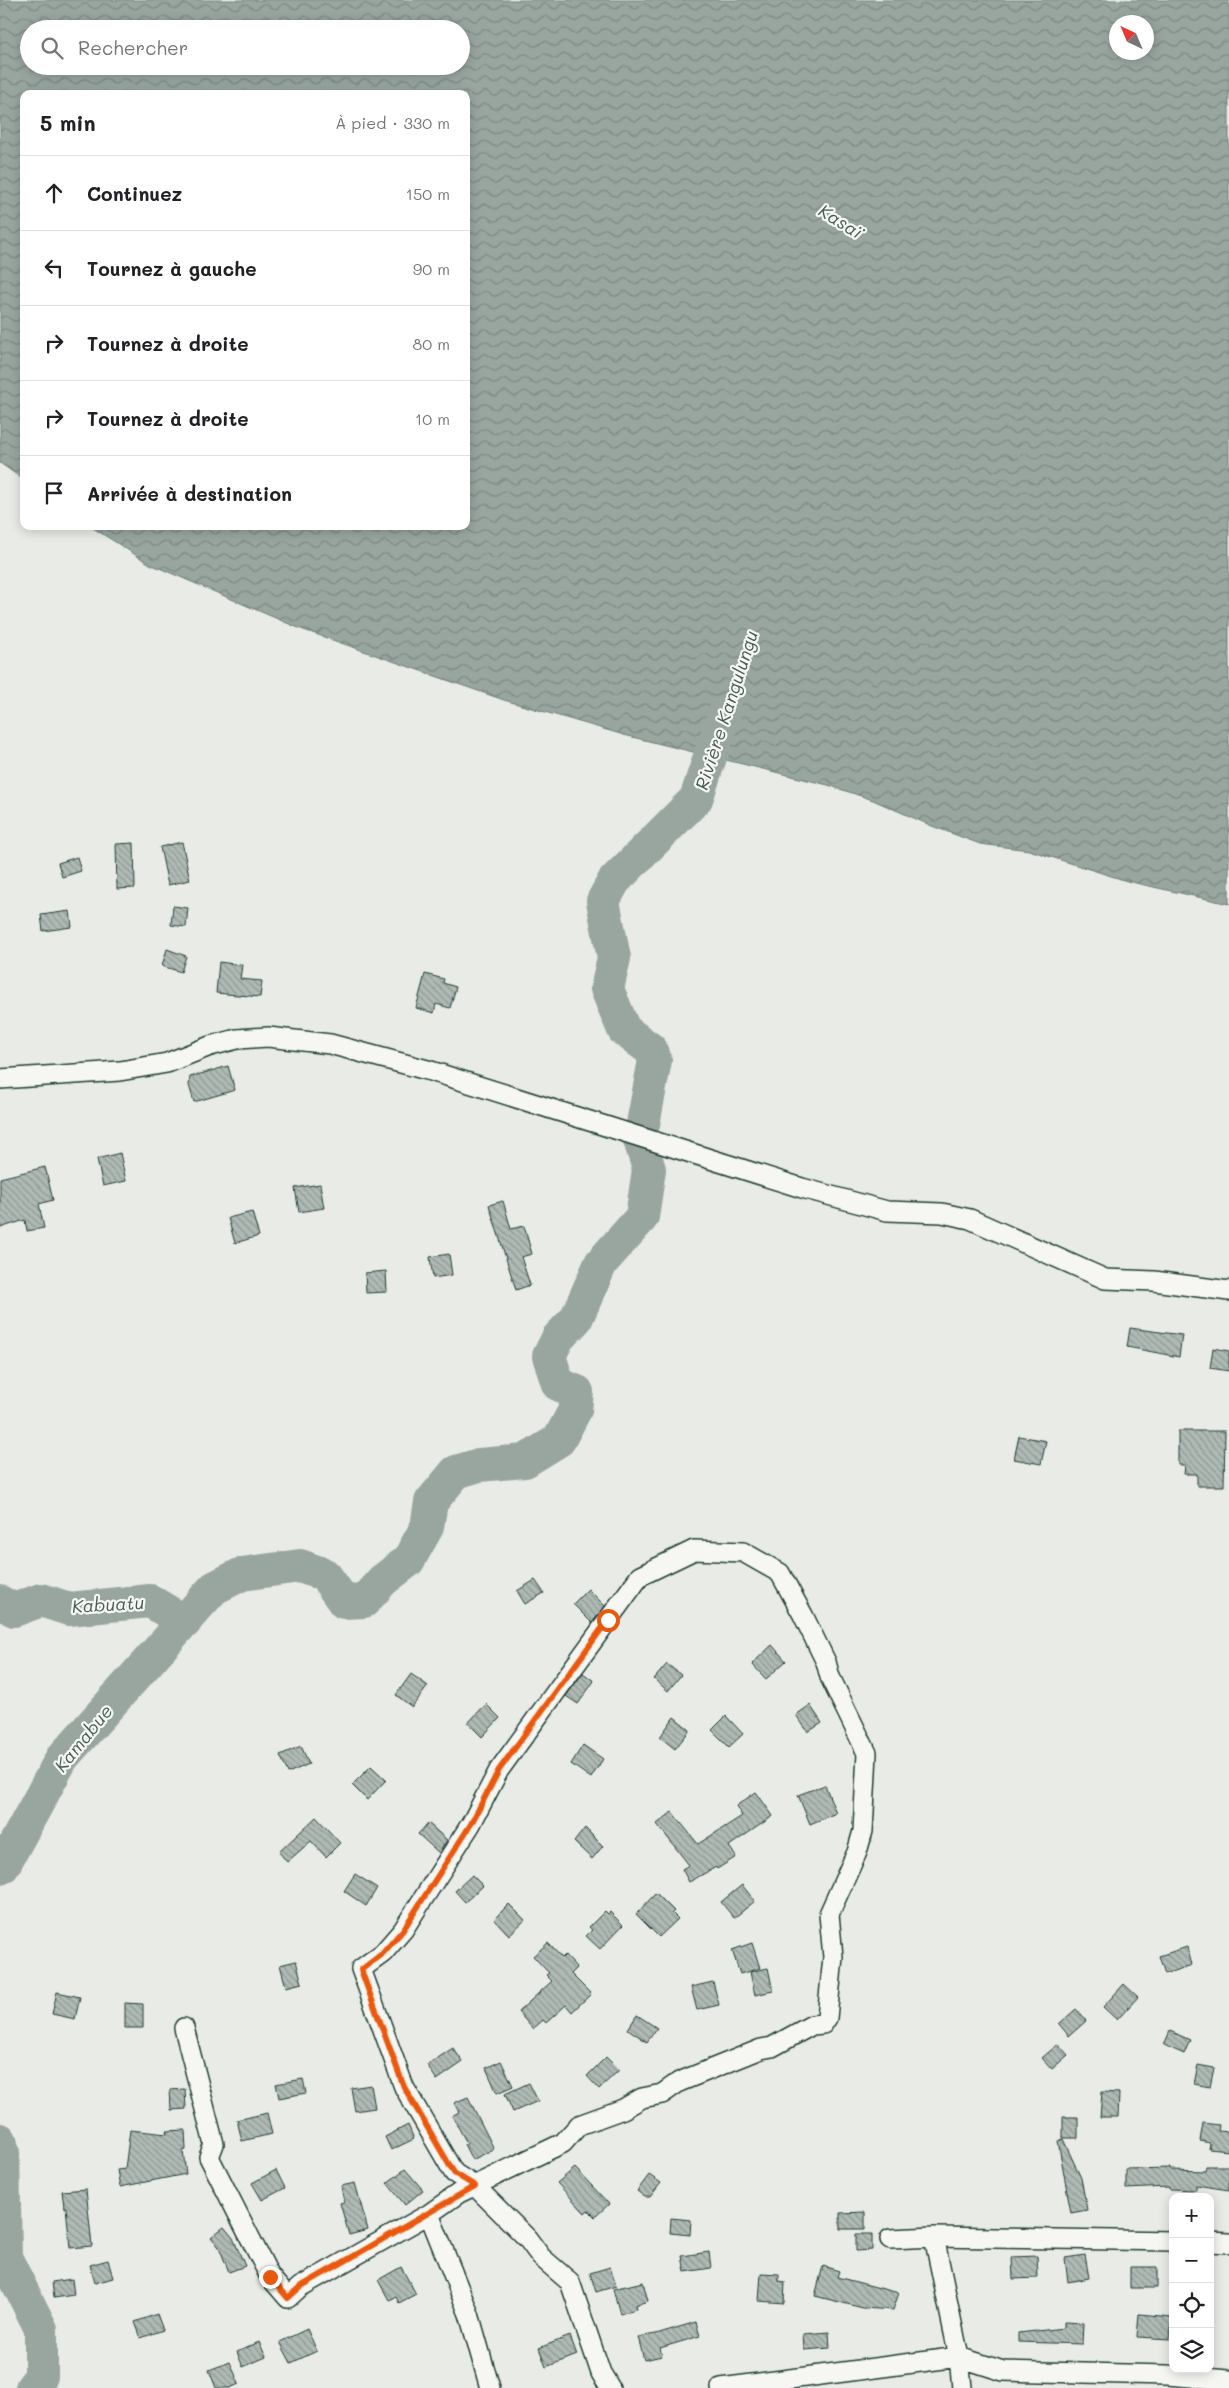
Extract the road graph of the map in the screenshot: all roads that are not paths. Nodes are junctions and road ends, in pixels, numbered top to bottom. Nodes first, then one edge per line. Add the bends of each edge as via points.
1 (0, 1079) edge
2 (1229, 1292) edge
3 (184, 2028) dead end
4 (475, 2186) junction
5 (429, 2214) junction
6 (934, 2237) junction
7 (890, 2239) dead end
8 (1169, 2241) edge
9 (959, 2357) junction
10 (1229, 2380) edge
11 (490, 2388) edge
12 (610, 2388) edge
13 (721, 2388) edge
14 (962, 2388) edge

1 - 2 street via 120,1071 167,1064 237,1038 330,1044 431,1071 802,1188 888,1211 942,1213 970,1219 1105,1279 1154,1281
3 - 5 street via 214,2144 210,2157 270,2277 288,2298 300,2287
4 - 4 street via 562,2143 579,2125 772,2047 812,2025 824,2024 827,2018 833,1957 829,1914 863,1831 867,1753 822,1654 780,1573 742,1552 694,1550 640,1576 499,1770 466,1832 403,1930 383,1953 361,1970 404,2087 454,2173
4 - 5 street
4 - 12 street via 527,2238 541,2257 570,2282 601,2373
5 - 11 street via 469,2314
6 - 7 street
6 - 8 street
6 - 9 street
9 - 10 street via 1003,2371 1167,2375
9 - 13 street
9 - 14 street

